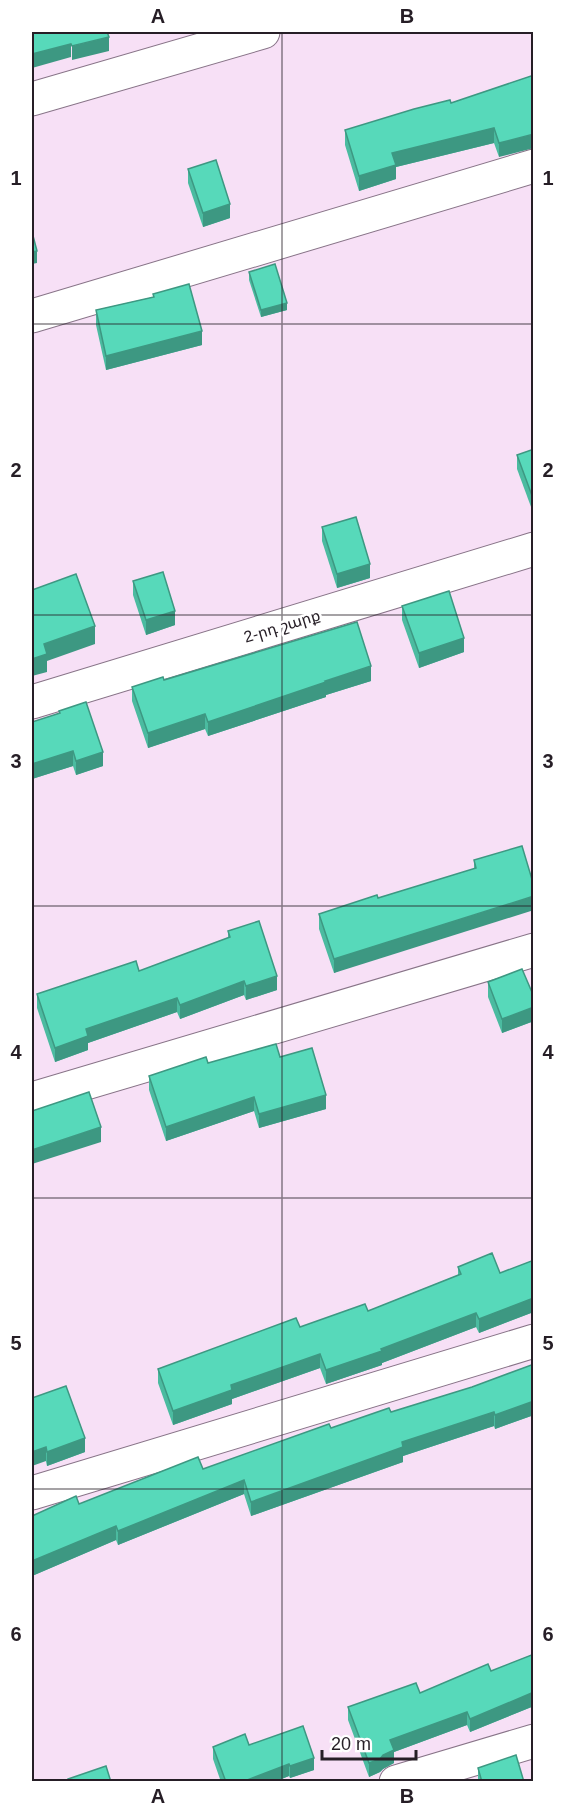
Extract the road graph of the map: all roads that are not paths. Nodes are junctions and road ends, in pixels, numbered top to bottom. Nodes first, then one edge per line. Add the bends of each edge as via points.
1 (263, 32) edge
2 (32, 99) edge
3 (534, 166) edge
4 (32, 316) edge
5 (534, 549) edge
6 (32, 702) edge
7 (534, 950) edge
8 (32, 1099) edge
9 (534, 1341) edge
10 (32, 1493) edge
11 (534, 1741) edge
12 (396, 1782) edge

1 - 2 street
3 - 4 street
5 - 6 street, 2-րդ շարք
7 - 8 street
9 - 10 street
11 - 12 street

